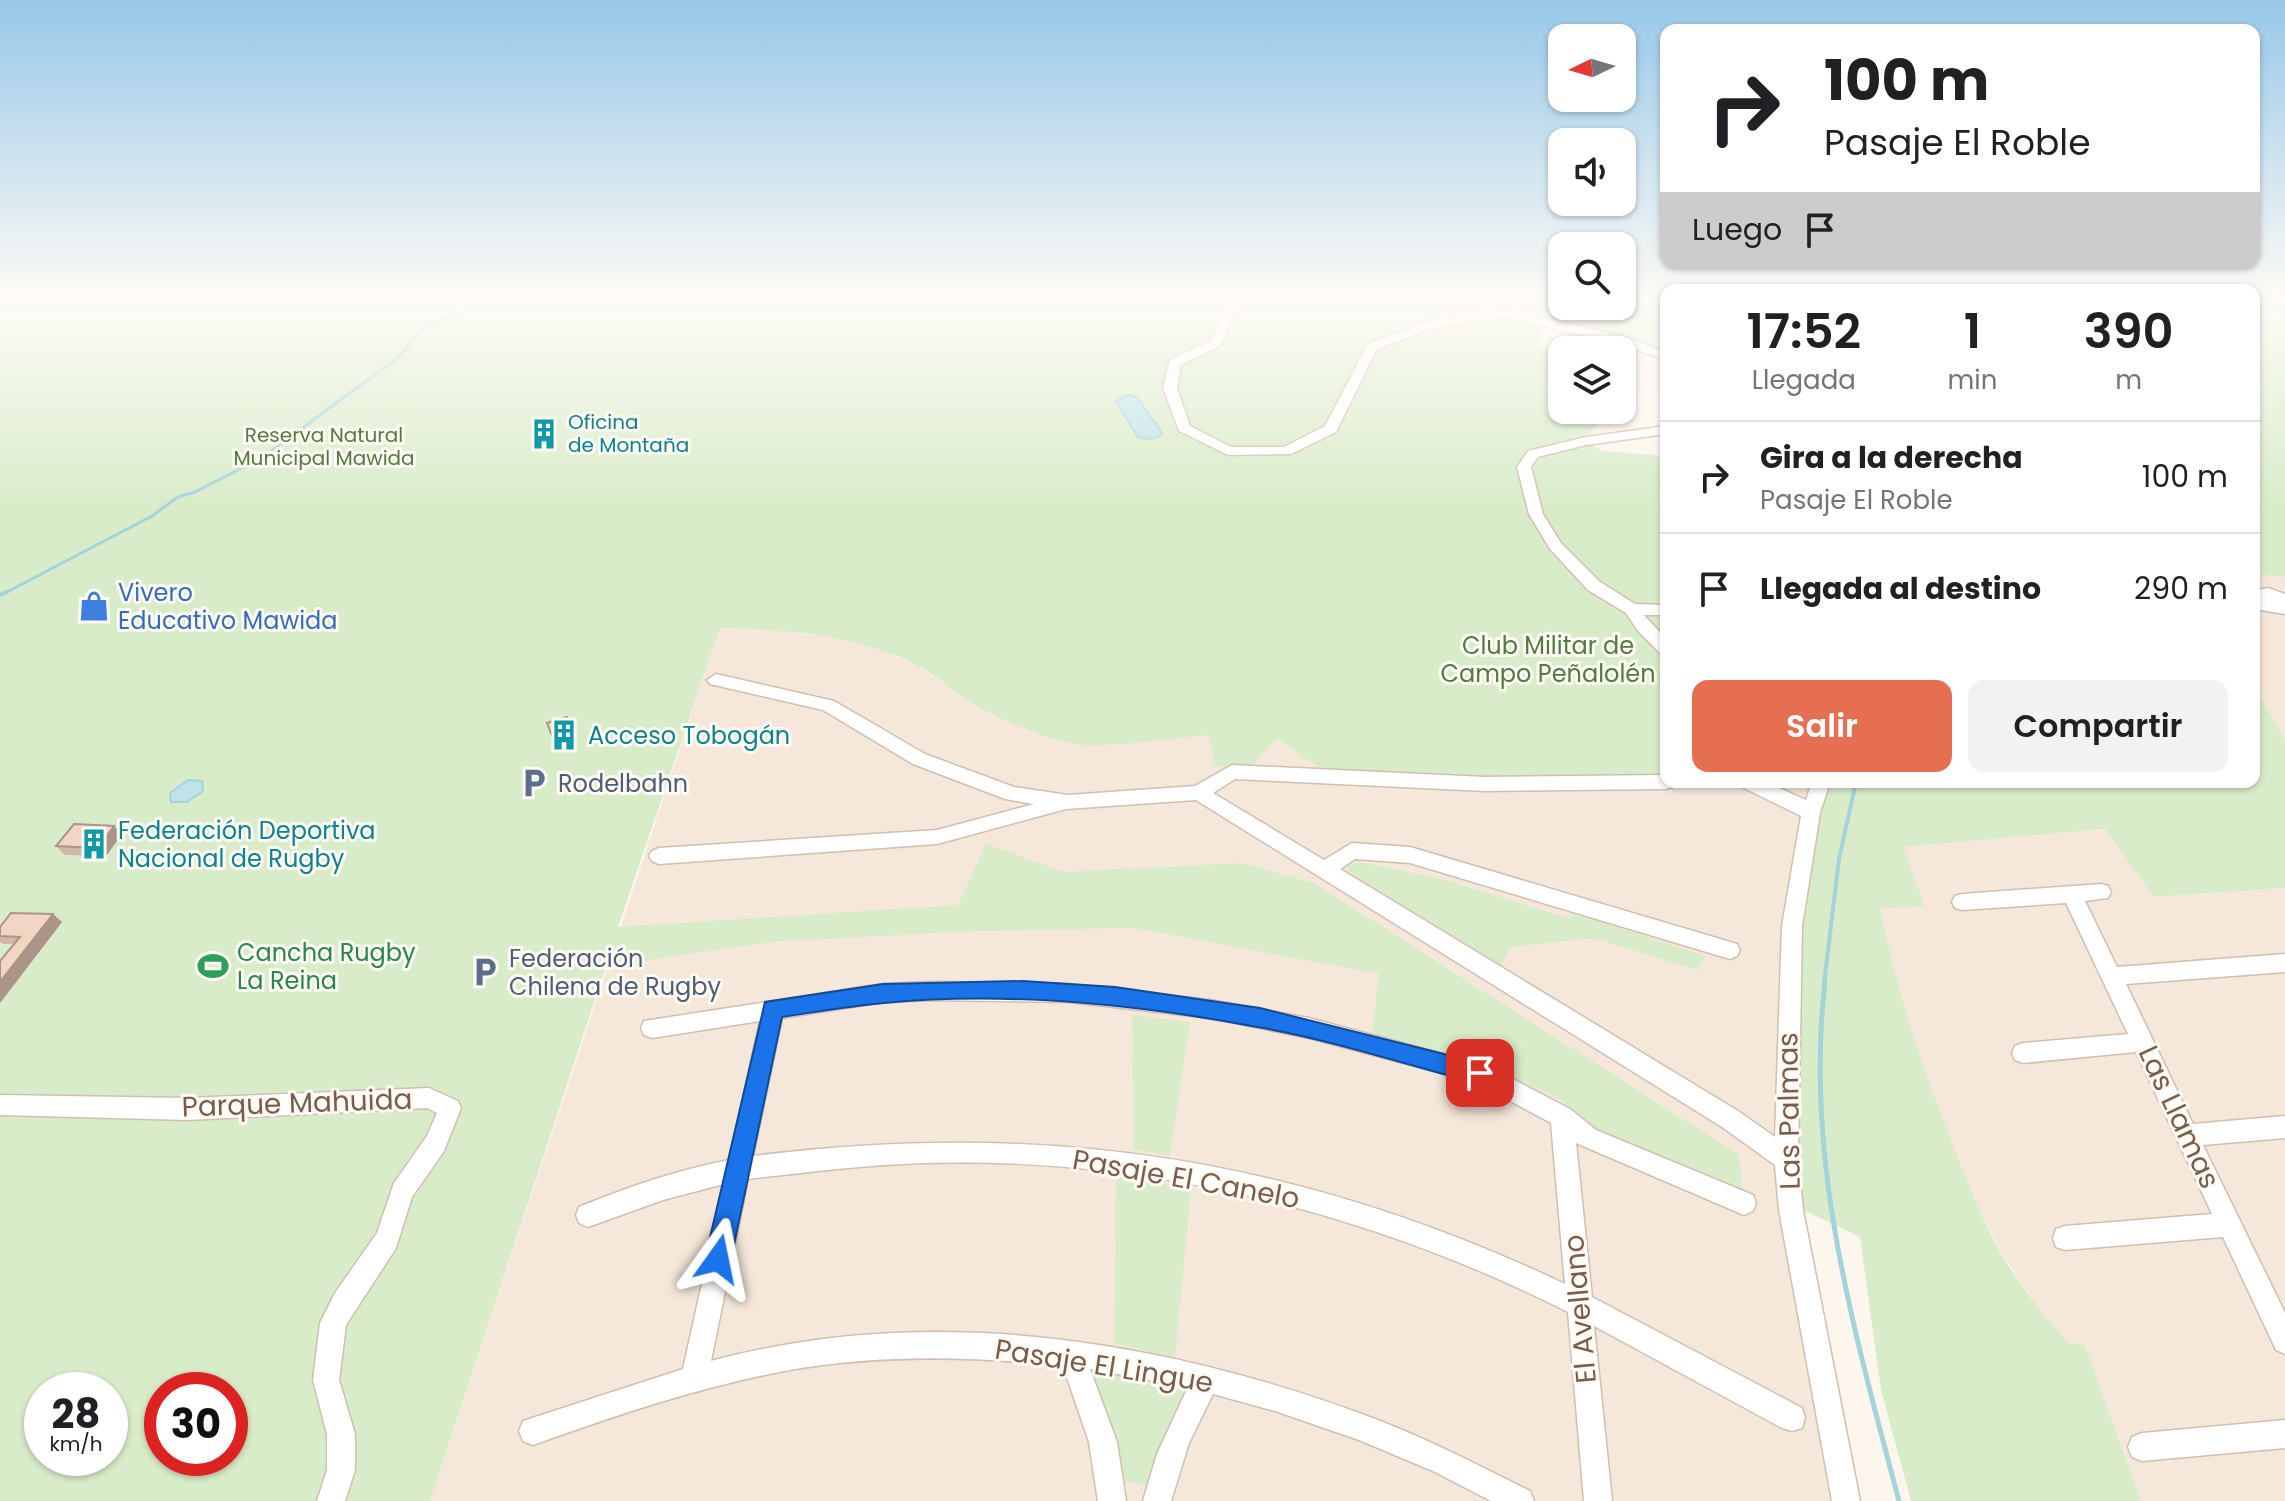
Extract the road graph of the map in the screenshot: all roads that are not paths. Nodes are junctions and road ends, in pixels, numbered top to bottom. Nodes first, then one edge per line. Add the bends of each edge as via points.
1 (1174, 369) edge
2 (1361, 369) edge
3 (1660, 431) edge
4 (2260, 595) edge
5 (2260, 600) edge
6 (2285, 600) edge
7 (1632, 609) junction
8 (2285, 609) edge
9 (1660, 610) edge
10 (1660, 643) edge
11 (716, 680) dead end
12 (1660, 782) edge
13 (1763, 788) edge
14 (1819, 788) edge
15 (1199, 793) junction
16 (1068, 802) junction
17 (1811, 813) junction
18 (659, 856) dead end
19 (1322, 871) junction
20 (2101, 892) dead end
21 (2072, 894) junction
22 (1962, 902) dead end
23 (1730, 950) dead end
24 (2285, 963) edge
25 (2112, 976) junction
26 (773, 1009) junction
27 (652, 1028) dead end
28 (2143, 1042) junction
29 (2023, 1053) dead end
30 (0, 1105) edge
31 (1562, 1117) junction
32 (2285, 1127) edge
33 (2187, 1135) junction
34 (1786, 1159) junction
35 (736, 1170) junction
36 (1744, 1203) dead end
37 (588, 1215) dead end
38 (2230, 1224) junction
39 (2065, 1238) dead end
40 (1579, 1307) junction
41 (2282, 1327) edge
42 (1072, 1355) junction
43 (694, 1378) junction
44 (1206, 1380) junction
45 (1792, 1418) dead end
46 (533, 1431) dead end
47 (2285, 1434) edge
48 (2142, 1447) dead end
49 (331, 1501) edge
50 (1112, 1501) edge
51 (1157, 1501) edge
52 (1520, 1501) edge
53 (1598, 1501) edge
54 (1846, 1501) edge

1 - 2 street via 1170,388 1184,428 1228,451 1286,451 1331,429
3 - 7 street via 1533,454 1524,467 1536,514 1555,546 1594,586
4 - 6 street
5 - 8 street
7 - 9 street
7 - 10 street
11 - 16 street via 828,705 919,759 1012,794
12 - 15 street via 1485,784 1232,772
13 - 17 street
14 - 17 street, Las Palmas
15 - 16 street
15 - 19 street
16 - 18 street via 937,837
17 - 34 street, Las Palmas via 1792,926
19 - 23 street via 1352,851 1410,855
19 - 34 street via 1730,1119
20 - 21 street
21 - 22 street
21 - 25 street, Las Llamas
24 - 25 street
25 - 28 street, Las Llamas
26 - 27 street
26 - 31 street via 883,993 946,991 1162,1001 1309,1028 1480,1073
26 - 35 street
28 - 29 street
28 - 33 street, Las Llamas
30 - 49 street, Parque Mahuida via 188,1109 429,1098 450,1108 436,1143 402,1191 387,1239 333,1323 326,1380 341,1434 341,1470
31 - 36 street via 1588,1138
31 - 40 street, El Avellano
32 - 33 street
33 - 38 street, Las Llamas
34 - 54 street, Las Palmas
35 - 37 street, Pasaje El Canelo
35 - 40 street, Pasaje El Canelo via 802,1160 953,1153 1055,1156 1156,1168 1261,1188 1381,1222 1476,1257
35 - 43 street
38 - 39 street
38 - 41 street, Las Llamas
40 - 45 street, Pasaje El Canelo
40 - 53 street, El Avellano
42 - 43 street, Pasaje El Lingue via 902,1346 832,1351
42 - 44 street, Pasaje El Lingue
42 - 50 street via 1103,1442
43 - 46 street, Pasaje El Lingue
44 - 51 street via 1170,1452
44 - 52 street, Pasaje El Lingue via 1385,1437
47 - 48 street

